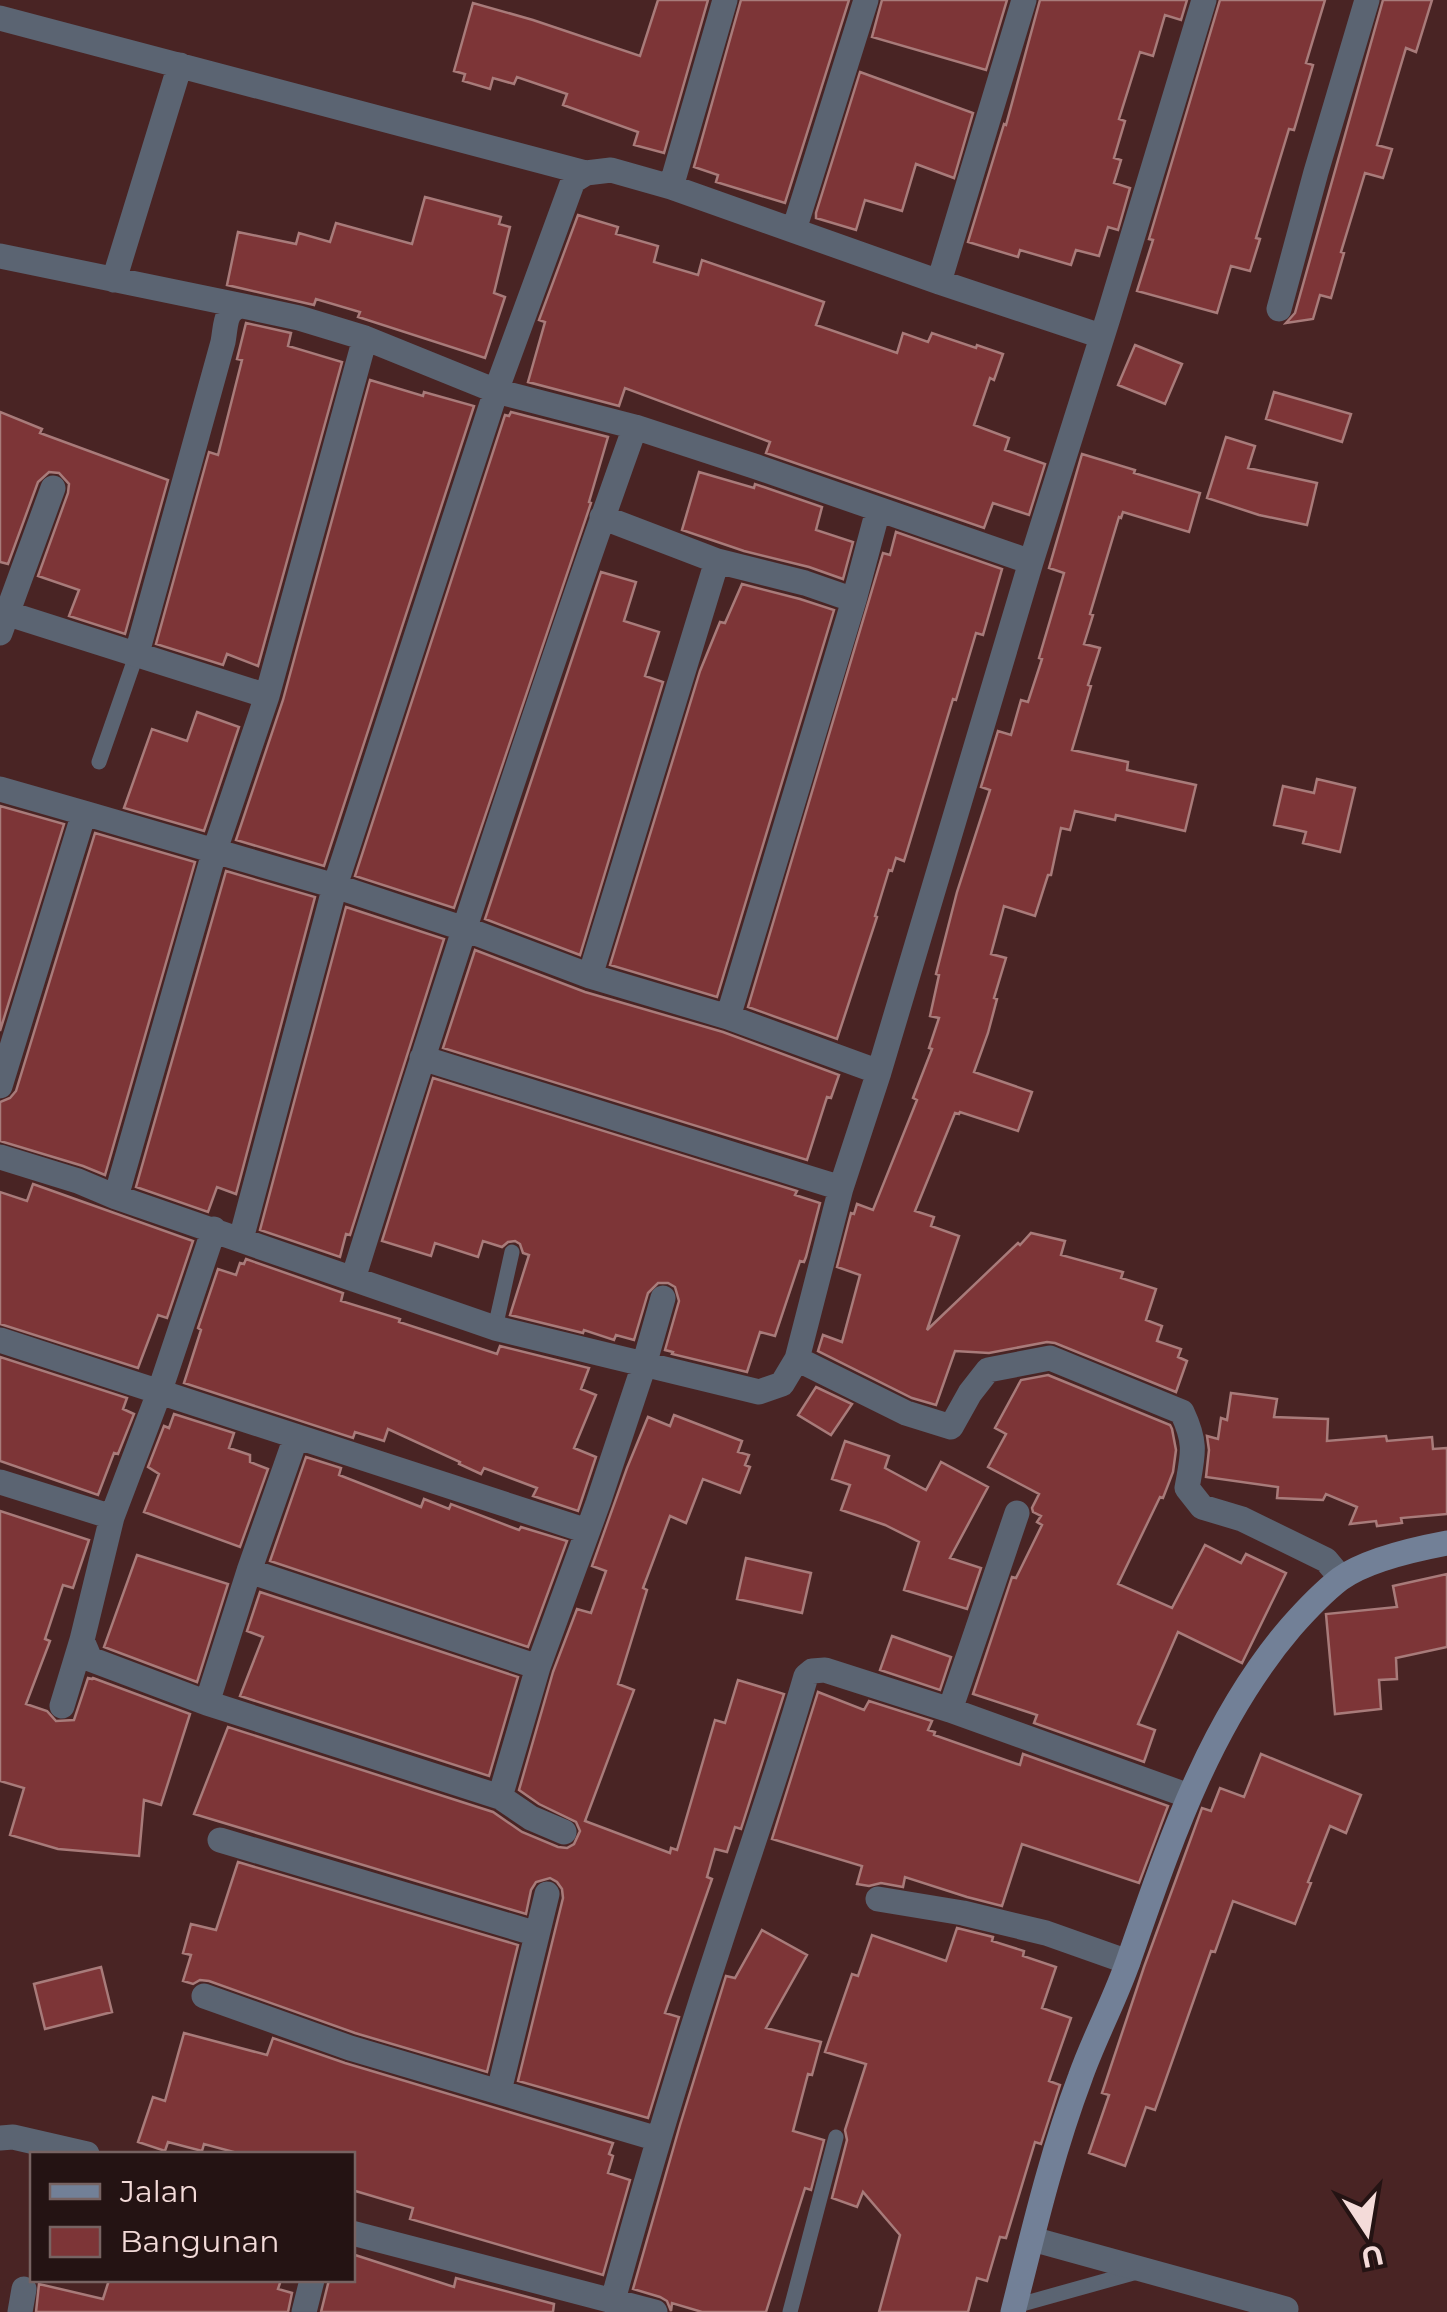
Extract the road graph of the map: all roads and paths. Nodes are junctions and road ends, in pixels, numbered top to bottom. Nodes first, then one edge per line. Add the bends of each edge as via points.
1 (725, 0) edge
2 (866, 0) edge
3 (1024, 0) edge
4 (1204, 0) edge
5 (1367, 0) edge
6 (0, 18) edge
7 (180, 65) junction
8 (586, 172) junction
9 (671, 186) junction
10 (794, 230) junction
11 (0, 256) edge
12 (114, 280) junction
13 (939, 282) junction
14 (243, 306) junction
15 (1280, 309) dead end
16 (1102, 336) junction
17 (365, 338) junction
18 (496, 391) junction
19 (635, 427) junction
20 (53, 488) dead end
21 (878, 510) junction
22 (602, 517) junction
23 (716, 561) junction
24 (1031, 562) junction
25 (854, 600) junction
26 (3, 623) edge
27 (137, 654) junction
28 (267, 696) junction
29 (99, 762) dead end
30 (0, 790) edge
31 (84, 814) junction
32 (214, 853) junction
33 (335, 886) junction
34 (465, 930) junction
35 (590, 976) junction
36 (728, 1016) junction
37 (422, 1058) junction
38 (879, 1072) junction
39 (0, 1086) edge
40 (0, 1157) edge
41 (841, 1188) junction
42 (116, 1196) junction
43 (214, 1229) junction
44 (241, 1238) junction
45 (512, 1252) dead end
46 (353, 1280) junction
47 (663, 1298) dead end
48 (495, 1328) junction
49 (0, 1340) edge
50 (797, 1359) junction
51 (644, 1365) junction
52 (159, 1392) junction
53 (296, 1437) junction
54 (0, 1482) edge
55 (1017, 1513) dead end
56 (112, 1516) junction
57 (587, 1531) junction
58 (1447, 1543) edge
59 (249, 1571) junction
60 (1341, 1578) junction
61 (82, 1640) junction
62 (538, 1667) junction
63 (207, 1704) junction
64 (62, 1706) dead end
65 (950, 1710) junction
66 (1189, 1796) junction
67 (500, 1797) junction
68 (564, 1832) dead end
69 (220, 1840) dead end
70 (547, 1894) dead end
71 (878, 1899) dead end
72 (537, 1934) junction
73 (1128, 1962) junction
74 (204, 1996) dead end
75 (499, 2091) junction
76 (836, 2137) dead end
77 (0, 2138) edge
78 (658, 2139) junction
79 (78, 2152) edge
80 (355, 2235) edge
81 (1032, 2239) junction
82 (1146, 2270) junction
83 (312, 2282) edge
84 (613, 2300) junction
85 (1014, 2309) edge
86 (1290, 2311) edge
87 (304, 2312) edge
88 (656, 2312) edge
89 (790, 2312) edge

1 - 9 street
2 - 10 street
3 - 13 street
4 - 16 street
5 - 15 street
6 - 7 street
7 - 8 street
7 - 12 street
8 - 9 street via 611,170
8 - 18 street via 573,182
9 - 10 street
10 - 13 street
11 - 12 street
12 - 14 street
13 - 16 street
14 - 17 street
14 - 27 street via 228,312
16 - 24 street
17 - 18 street
17 - 28 street
18 - 19 street
18 - 33 street
19 - 21 street
19 - 22 street
20 - 26 street
21 - 24 street
21 - 25 street
22 - 23 street
22 - 34 street
23 - 25 street
23 - 35 street
24 - 38 street
25 - 36 street
26 - 27 street
27 - 28 street
27 - 29 lane
28 - 32 street
30 - 31 street
31 - 32 street
31 - 39 street
32 - 33 street
32 - 42 street
33 - 34 street
33 - 44 street
34 - 35 street
34 - 37 street
35 - 36 street
36 - 38 street
37 - 41 street
37 - 46 street
38 - 41 street
40 - 42 street
41 - 50 street
42 - 43 street
43 - 44 street
43 - 52 street
44 - 46 street
45 - 48 lane
46 - 48 street
47 - 51 street
48 - 51 street
49 - 52 street
50 - 51 street via 782,1384 759,1392
50 - 60 street via 906,1414 951,1427 988,1370 1050,1358 1182,1412 1194,1450 1187,1488 1202,1508 1242,1519 1326,1560
51 - 57 street
52 - 53 street
52 - 56 street
53 - 57 street
53 - 59 street
54 - 56 street
55 - 65 street
56 - 61 street
57 - 62 street
58 - 60 street
59 - 62 street
59 - 63 street
60 - 66 street via 1306,1610 1242,1692
61 - 63 street via 90,1659
61 - 64 street
62 - 67 street
63 - 67 street
65 - 66 street
65 - 78 street via 825,1670 806,1676
66 - 73 street
67 - 68 street
69 - 72 street
70 - 72 street
71 - 73 street via 1046,1933
72 - 75 street
73 - 81 street via 1080,2076
74 - 75 street
75 - 78 street
76 - 89 lane
77 - 79 street
78 - 84 street
80 - 84 street
81 - 82 street
81 - 85 street
82 - 85 lane
82 - 86 street
83 - 87 street
84 - 88 street

